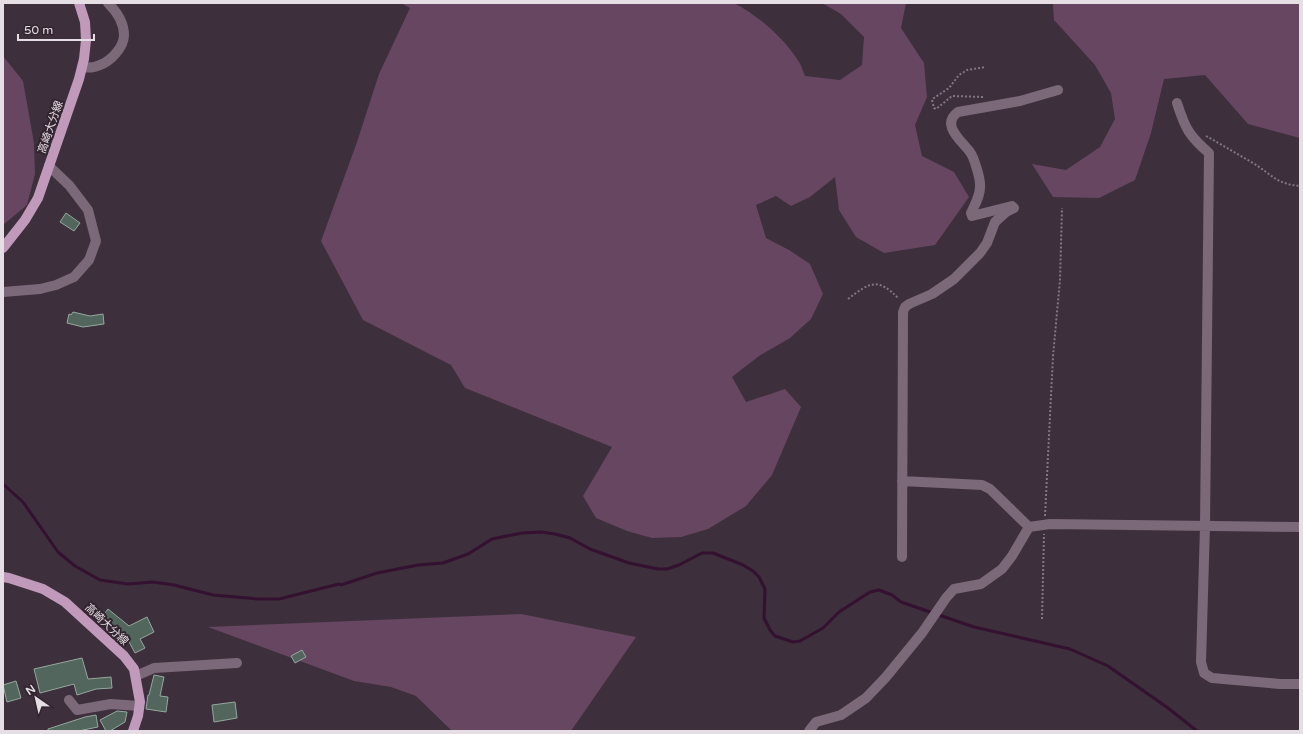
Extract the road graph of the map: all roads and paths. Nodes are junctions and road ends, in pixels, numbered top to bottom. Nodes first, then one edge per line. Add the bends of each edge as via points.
1 (79, 3) edge
2 (108, 3) edge
3 (82, 67) junction
4 (986, 67) dead end
5 (1058, 90) dead end
6 (986, 97) dead end
7 (1177, 103) dead end
8 (1202, 133) dead end
9 (49, 166) junction
10 (1300, 186) edge
11 (1062, 208) dead end
12 (3, 248) edge
13 (3, 292) edge
14 (848, 299) dead end
15 (903, 312) junction
16 (902, 481) junction
17 (1045, 524) junction
18 (1205, 526) junction
19 (1029, 527) junction
20 (1300, 528) edge
21 (902, 557) dead end
22 (3, 577) edge
23 (1042, 619) dead end
24 (237, 663) dead end
25 (136, 676) junction
26 (1300, 684) edge
27 (69, 700) dead end
28 (139, 706) junction
29 (133, 731) edge
30 (809, 731) edge

1 - 3 main road, 高崎大分線 via 86,31
2 - 3 street via 122,25 123,42 114,55 102,65
3 - 9 main road, 高崎大分線
4 - 6 path via 959,74 949,88 932,100 936,109 952,96
5 - 15 street via 1020,101 958,112 952,116 952,128 972,153 981,183 972,216 1012,206 1014,208 995,222 980,253 954,279 932,294 909,304
7 - 18 street via 1183,123 1198,144 1209,153
8 - 10 path via 1278,181
9 - 12 main road, 高崎大分線 via 38,198
9 - 13 street via 69,185 88,210 96,241 89,260 74,277 40,289
11 - 17 path
14 - 15 path via 871,284 882,285 899,300
15 - 16 street
16 - 19 street via 982,485 990,489
16 - 21 street
17 - 18 street
17 - 19 street
17 - 23 path
18 - 20 street
18 - 26 street via 1201,662 1204,673 1212,678
19 - 30 street via 1002,569 981,584 954,589 895,666 866,698 841,714 816,722
22 - 25 main road, 高崎大分線 via 43,589 65,602 124,656
24 - 25 street via 154,668
25 - 28 main road, 高崎大分線
27 - 28 street via 77,710 111,704
28 - 29 main road, 高崎大分線

